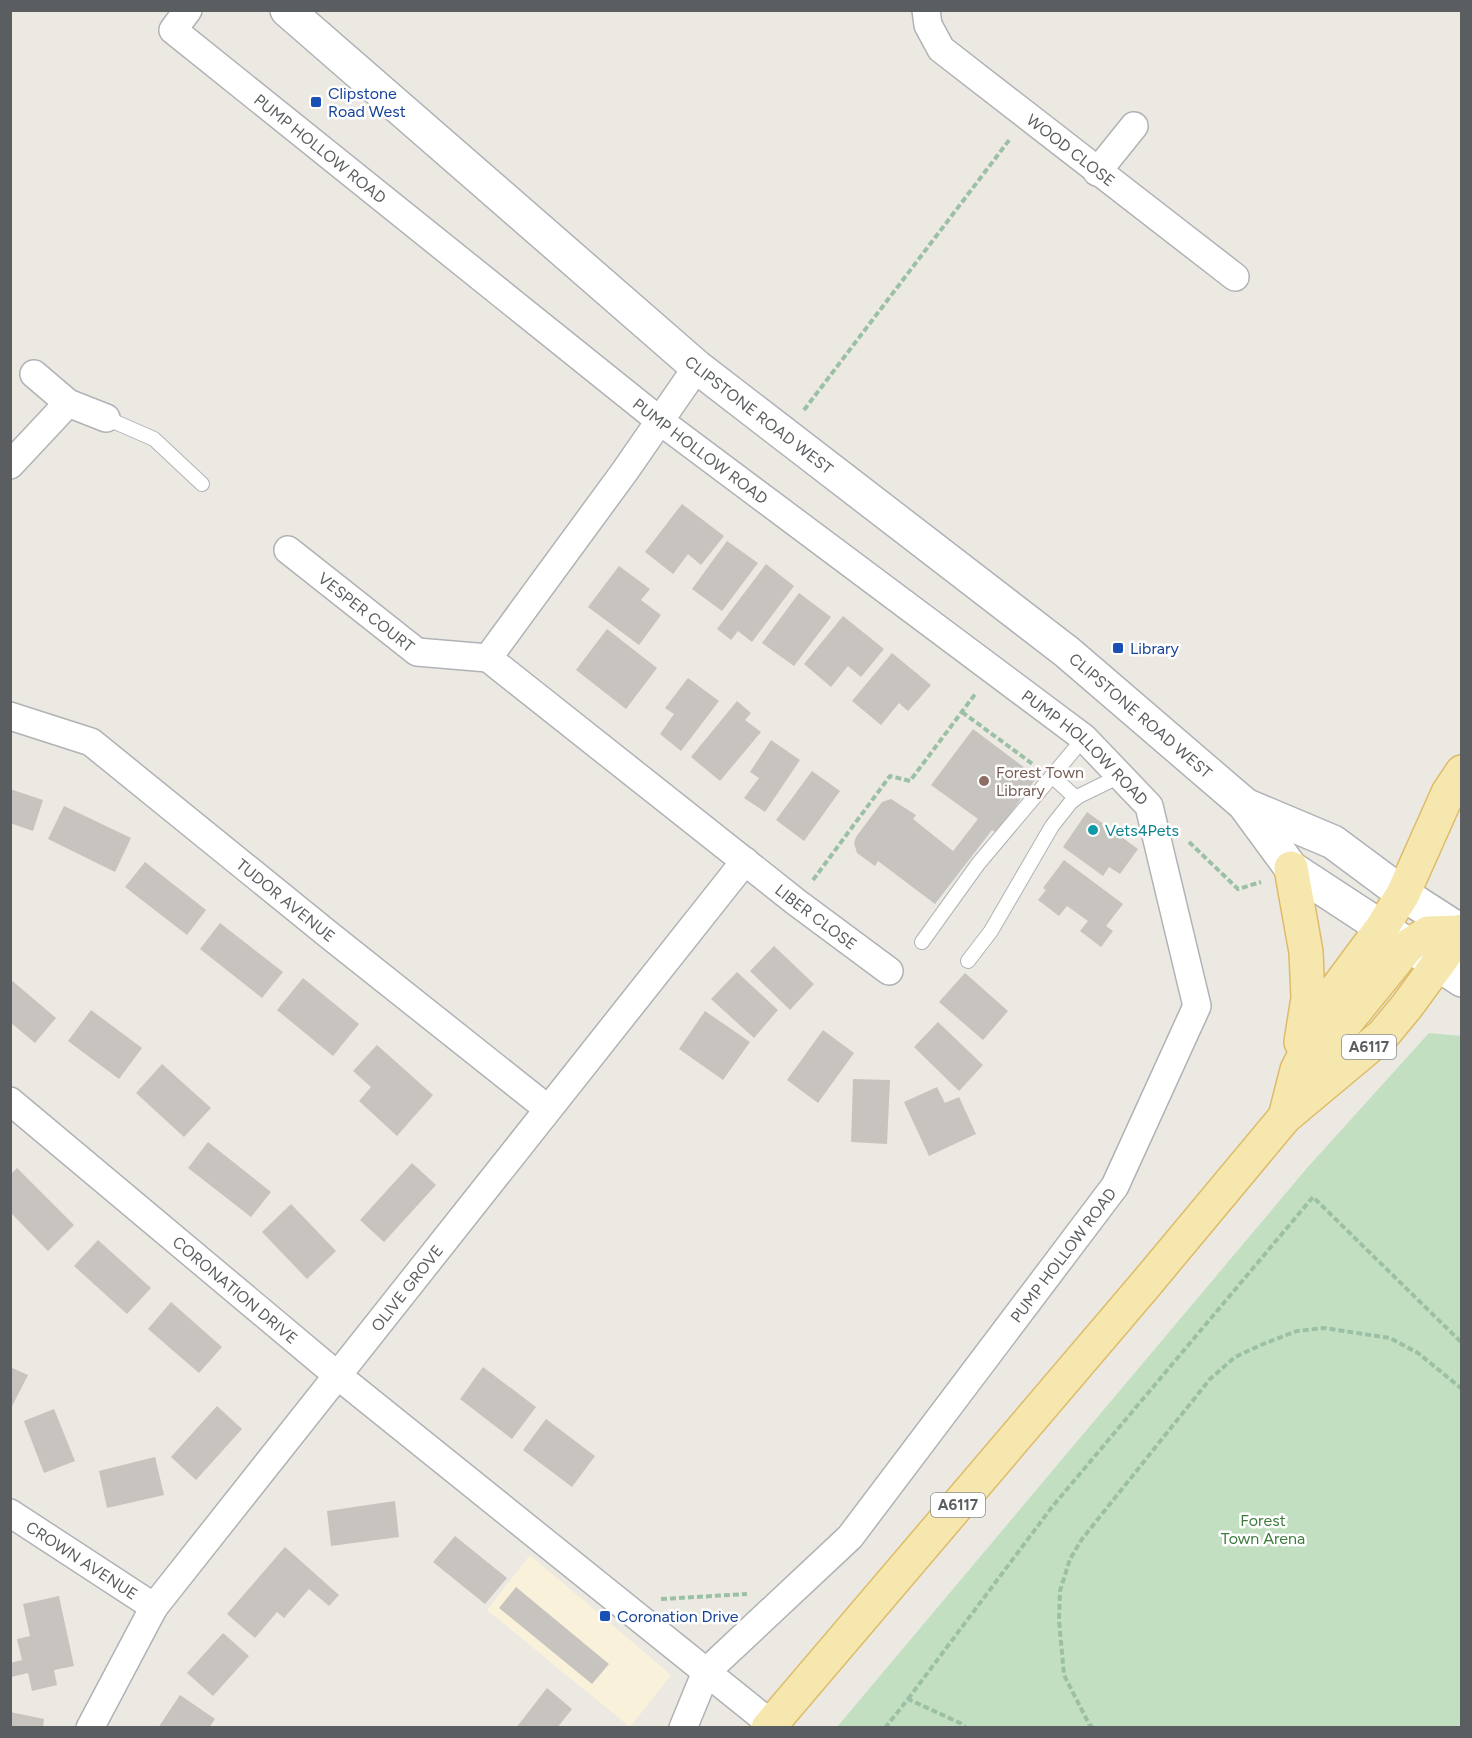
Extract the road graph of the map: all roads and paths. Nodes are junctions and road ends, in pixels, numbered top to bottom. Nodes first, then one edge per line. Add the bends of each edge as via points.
1 (188, 10) edge
2 (287, 10) edge
3 (926, 10) edge
4 (1027, 117) junction
5 (1134, 126) dead end
6 (1097, 172) junction
7 (1235, 277) dead end
8 (697, 367) junction
9 (34, 374) dead end
10 (68, 403) junction
11 (106, 418) joint
12 (660, 421) junction
13 (785, 435) junction
14 (10, 465) edge
15 (202, 484) dead end
16 (288, 550) dead end
17 (488, 658) junction
18 (992, 671) junction
19 (962, 712) junction
20 (10, 716) edge
21 (1084, 738) junction
22 (1034, 765) dead end
23 (1461, 772) edge
24 (1052, 776) junction
25 (1120, 776) junction
26 (1076, 798) junction
27 (1244, 804) junction
28 (1156, 837) junction
29 (745, 861) junction
30 (1279, 874) junction
31 (1403, 894) junction
32 (796, 902) junction
33 (1381, 929) junction
34 (1461, 932) edge
35 (922, 942) dead end
36 (1408, 946) junction
37 (968, 961) dead end
38 (889, 972) dead end
39 (1450, 972) edge
40 (1297, 1070) junction
41 (10, 1101) edge
42 (548, 1109) junction
43 (1285, 1117) junction
44 (1461, 1343) edge
45 (337, 1376) junction
46 (1461, 1389) edge
47 (10, 1513) edge
48 (793, 1591) junction
49 (619, 1601) junction
50 (154, 1607) junction
51 (706, 1672) junction
52 (908, 1699) junction
53 (770, 1726) edge
54 (90, 1728) edge
55 (683, 1728) edge
56 (885, 1728) edge
57 (966, 1728) edge
58 (1093, 1728) edge

1 - 12 street, PUMP HOLLOW ROAD via 173,30
2 - 8 main road, CLIPSTONE ROAD WEST
3 - 4 street, WOOD CLOSE via 928,25 940,49
4 - 6 street, WOOD CLOSE
4 - 13 path
5 - 6 street
6 - 7 street, WOOD CLOSE
8 - 12 street
8 - 13 main road, CLIPSTONE ROAD WEST
9 - 10 street
10 - 11 street
10 - 14 street
11 - 15 lane via 154,439
12 - 17 street
12 - 18 street, PUMP HOLLOW ROAD
13 - 27 main road, CLIPSTONE ROAD WEST via 1067,652
16 - 17 street, VESPER COURT via 417,652
17 - 29 street, LIBER CLOSE
18 - 19 path
18 - 21 street, PUMP HOLLOW ROAD
19 - 22 path
19 - 32 path via 910,781 890,776
20 - 42 street, TUDOR AVENUE via 91,742
21 - 24 lane
21 - 25 street, PUMP HOLLOW ROAD
23 - 31 main road, A6117
24 - 26 lane
24 - 35 lane via 978,864
25 - 26 lane
25 - 28 street, PUMP HOLLOW ROAD via 1149,806
26 - 37 lane via 1052,826 991,931
27 - 30 main road, CLIPSTONE ROAD WEST
27 - 31 main road, CLIPSTONE ROAD WEST via 1333,842
28 - 30 path via 1178,831 1238,889
28 - 48 street, PUMP HOLLOW ROAD via 1197,1006 1115,1186 850,1538
29 - 32 street, LIBER CLOSE
29 - 42 street, OLIVE GROVE
30 - 33 main road, CLIPSTONE ROAD WEST
30 - 40 main road via 1306,952 1308,998
31 - 33 main road, A6117
31 - 34 main road, CLIPSTONE ROAD WEST
32 - 38 street, LIBER CLOSE
33 - 36 main road, CLIPSTONE ROAD WEST
33 - 40 main road, A6117 via 1338,987
34 - 36 main road via 1428,933
34 - 39 main road, A6117
36 - 39 main road, CLIPSTONE ROAD WEST
36 - 40 main road via 1334,1037
39 - 43 main road, A6117 via 1383,1035
40 - 43 main road, A6117
41 - 45 street, CORONATION DRIVE
42 - 45 street, OLIVE GROVE
43 - 53 main road, A6117
44 - 52 path via 1313,1197 1052,1507
45 - 49 street, CORONATION DRIVE
45 - 50 street, OLIVE GROVE
46 - 58 path via 1418,1353 1390,1338 1324,1328 1297,1331 1263,1344 1235,1357 1210,1379 1070,1559 1060,1591 1064,1675
47 - 50 street, CROWN AVENUE
48 - 49 path
48 - 51 street, PUMP HOLLOW ROAD
49 - 51 street, CORONATION DRIVE
50 - 54 street, OLIVE GROVE
51 - 53 street, CORONATION DRIVE
51 - 55 street, PUMP HOLLOW ROAD
52 - 56 path
52 - 57 path

